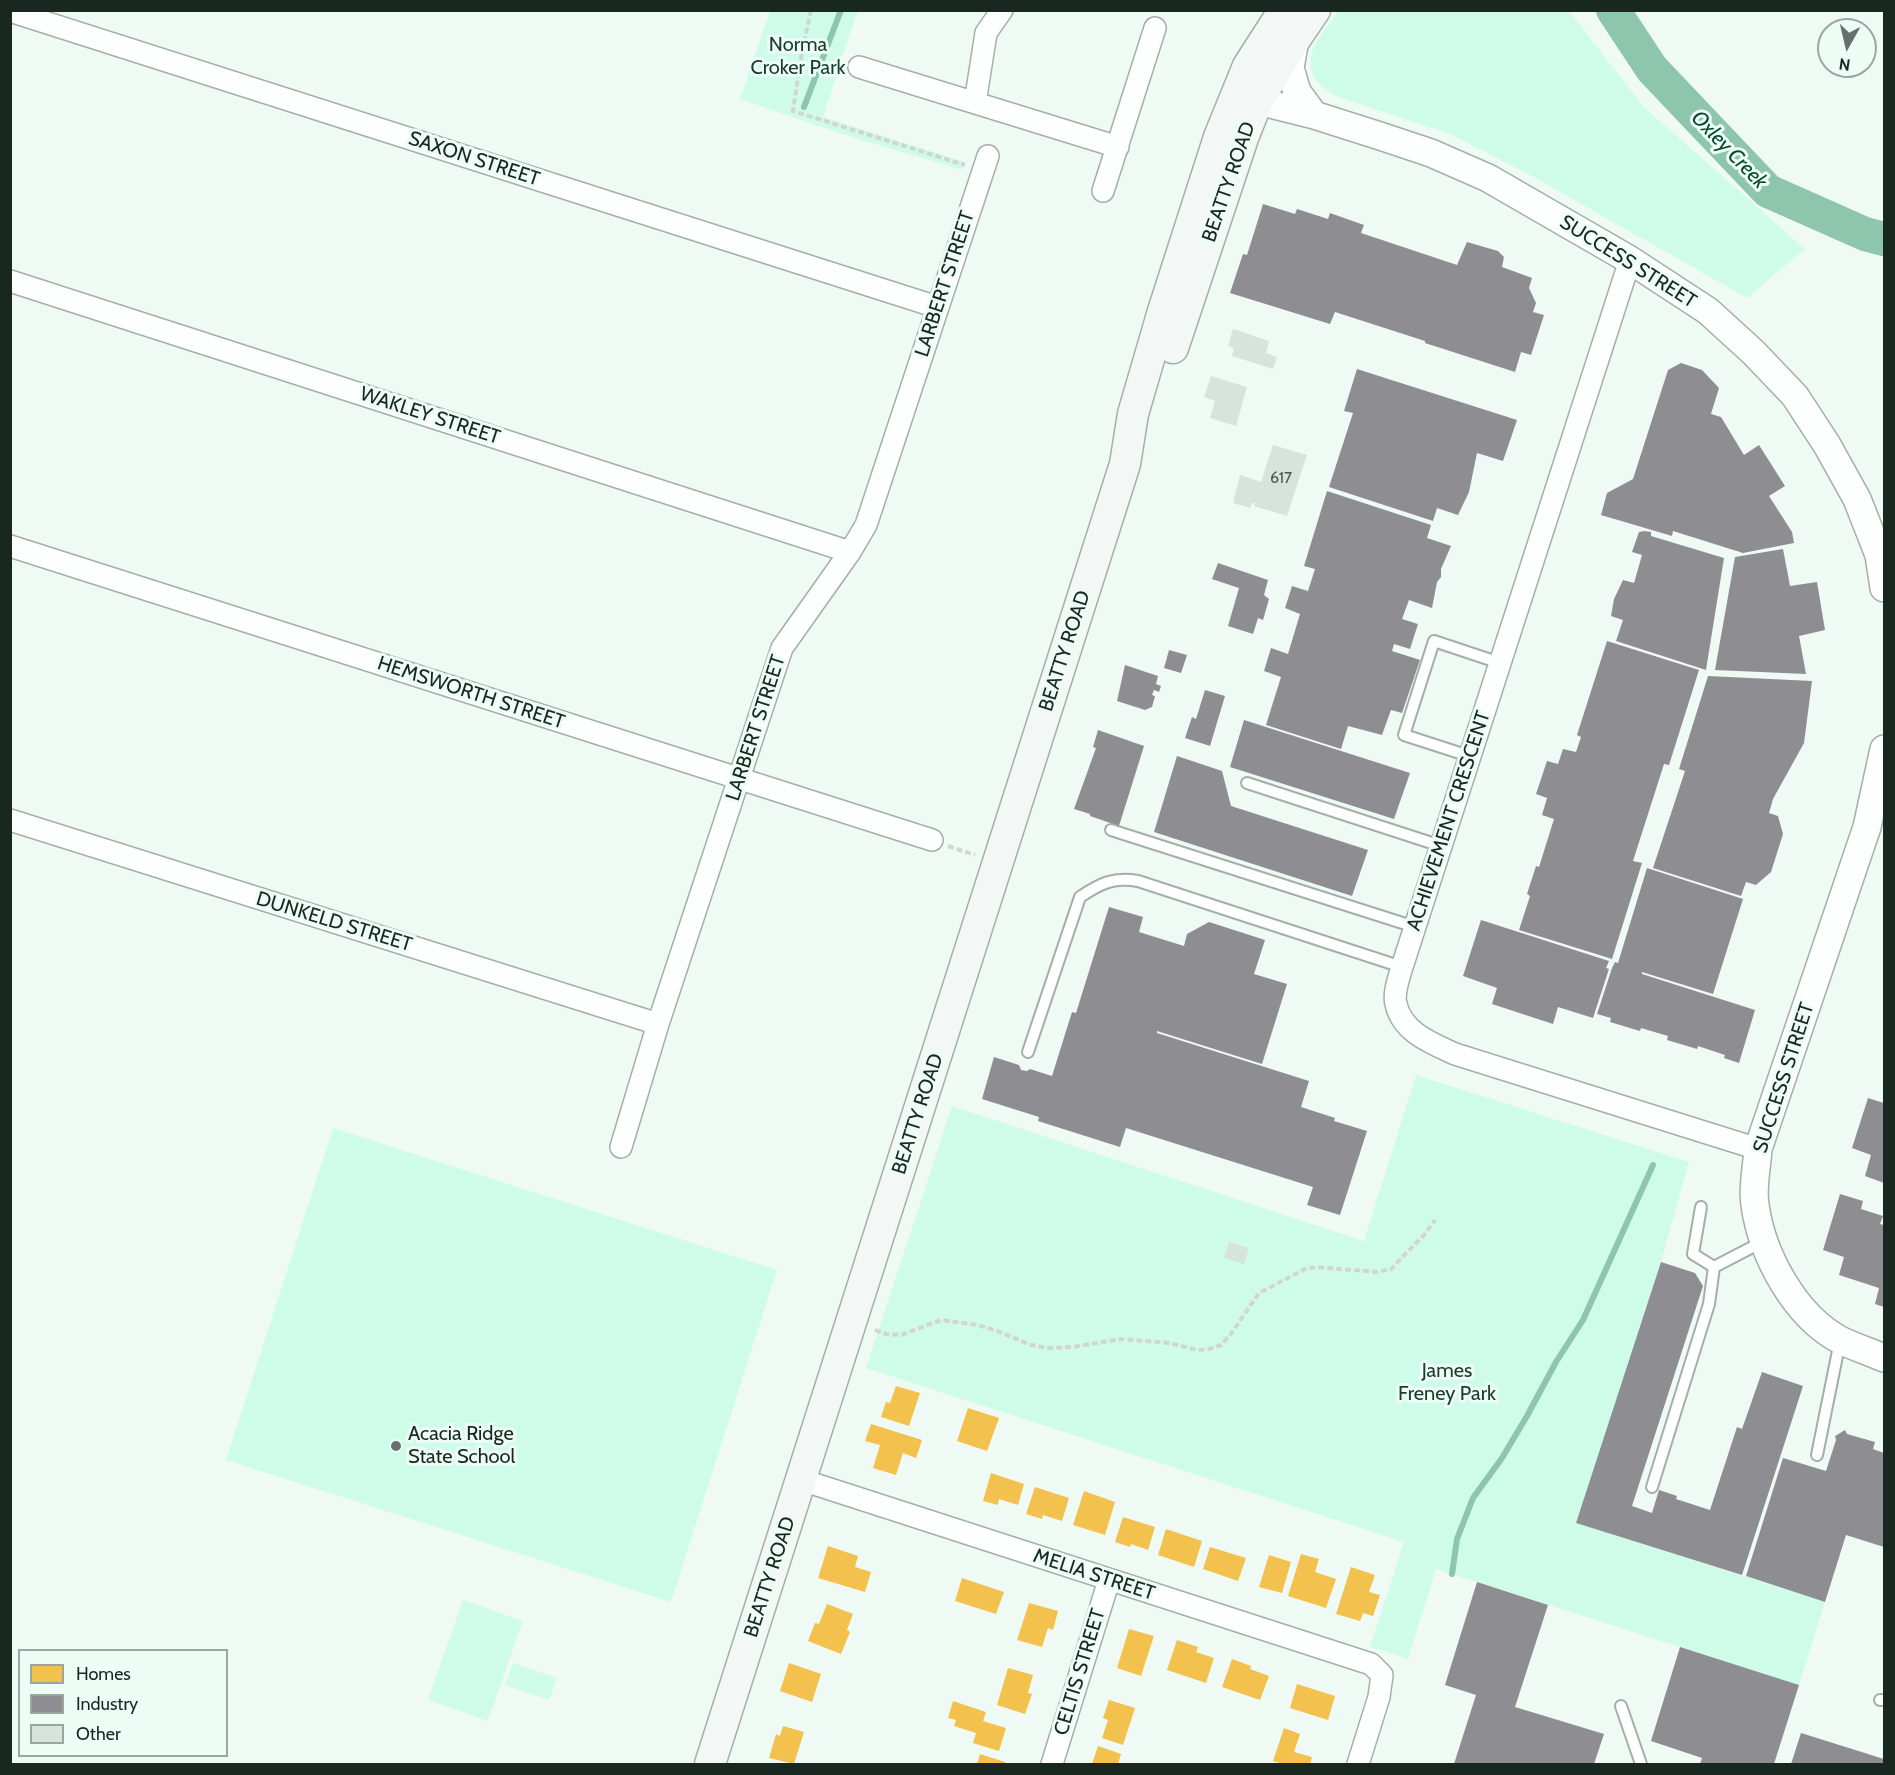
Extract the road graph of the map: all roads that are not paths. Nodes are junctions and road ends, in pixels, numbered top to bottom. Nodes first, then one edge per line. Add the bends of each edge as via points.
1 (1002, 10) edge
2 (1284, 10) edge
3 (1315, 10) edge
4 (10, 11) edge
5 (1155, 28) dead end
6 (1296, 38) junction
7 (859, 67) dead end
8 (1246, 98) junction
9 (975, 103) junction
10 (1314, 115) junction
11 (1118, 147) junction
12 (985, 163) road end
13 (1103, 191) dead end
14 (1630, 260) junction
15 (10, 281) edge
16 (937, 308) junction
17 (10, 546) edge
18 (850, 552) junction
19 (1884, 588) edge
20 (1500, 663) junction
21 (1884, 748) edge
22 (1469, 756) junction
23 (739, 778) junction
24 (1247, 783) dead end
25 (10, 820) edge
26 (1111, 830) dead end
27 (932, 840) road end
28 (1440, 846) junction
29 (1415, 927) junction
30 (1402, 967) junction
31 (658, 1024) junction
32 (1028, 1052) dead end
33 (621, 1147) dead end
34 (1758, 1149) junction
35 (1701, 1207) dead end
36 (1764, 1241) junction
37 (1714, 1267) junction
38 (1840, 1340) junction
39 (1884, 1358) edge
40 (1817, 1455) dead end
41 (802, 1480) junction
42 (1652, 1487) dead end
43 (1109, 1580) junction
44 (1621, 1706) dead end
45 (710, 1764) edge
46 (1052, 1764) edge
47 (1358, 1764) edge
48 (1641, 1764) edge

1 - 9 street via 986,33
2 - 8 main road, BEATTY ROAD via 1248,66
3 - 6 main road, BEATTY ROAD
4 - 16 street, SAXON STREET
5 - 11 street
6 - 8 main road, BEATTY ROAD
6 - 10 street via 1290,68 1297,92
7 - 9 street
8 - 10 street, SUCCESS STREET
8 - 41 main road, BEATTY ROAD via 1219,136 1133,414 1125,464
9 - 11 street
10 - 14 street, SUCCESS STREET via 1431,153 1488,177
11 - 13 street
12 - 16 street, LARBERT STREET
14 - 19 street, SUCCESS STREET via 1708,311 1795,396 1857,499 1879,555
14 - 20 street, ACHIEVEMENT CRESCENT
15 - 18 street, WAKLEY STREET
16 - 18 street, LARBERT STREET via 866,525
17 - 23 street, HEMSWORTH STREET
18 - 23 street, LARBERT STREET via 782,648
20 - 22 street, ACHIEVEMENT CRESCENT
20 - 22 lane via 1434,641 1404,735
21 - 34 street, SUCCESS STREET via 1867,827
22 - 28 street, ACHIEVEMENT CRESCENT
23 - 27 street, HEMSWORTH STREET
23 - 31 street, LARBERT STREET
24 - 28 lane
25 - 31 street, DUNKELD STREET
26 - 29 lane
28 - 29 street, ACHIEVEMENT CRESCENT
29 - 30 street, ACHIEVEMENT CRESCENT
30 - 32 lane via 1121,878 1098,885 1080,897
30 - 34 street, ACHIEVEMENT CRESCENT via 1395,1003 1405,1024 1423,1040 1455,1054
31 - 33 street, LARBERT STREET
34 - 36 street, SUCCESS STREET via 1754,1203
35 - 37 lane via 1693,1254
36 - 37 lane
36 - 38 street, SUCCESS STREET via 1776,1270 1804,1313
37 - 42 lane via 1709,1304
38 - 39 street, SUCCESS STREET
38 - 40 lane
41 - 43 street, MELIA STREET
41 - 45 main road, BEATTY ROAD
43 - 46 street, CELTIS STREET
43 - 47 street, MELIA STREET via 1371,1664 1382,1675
44 - 48 lane

